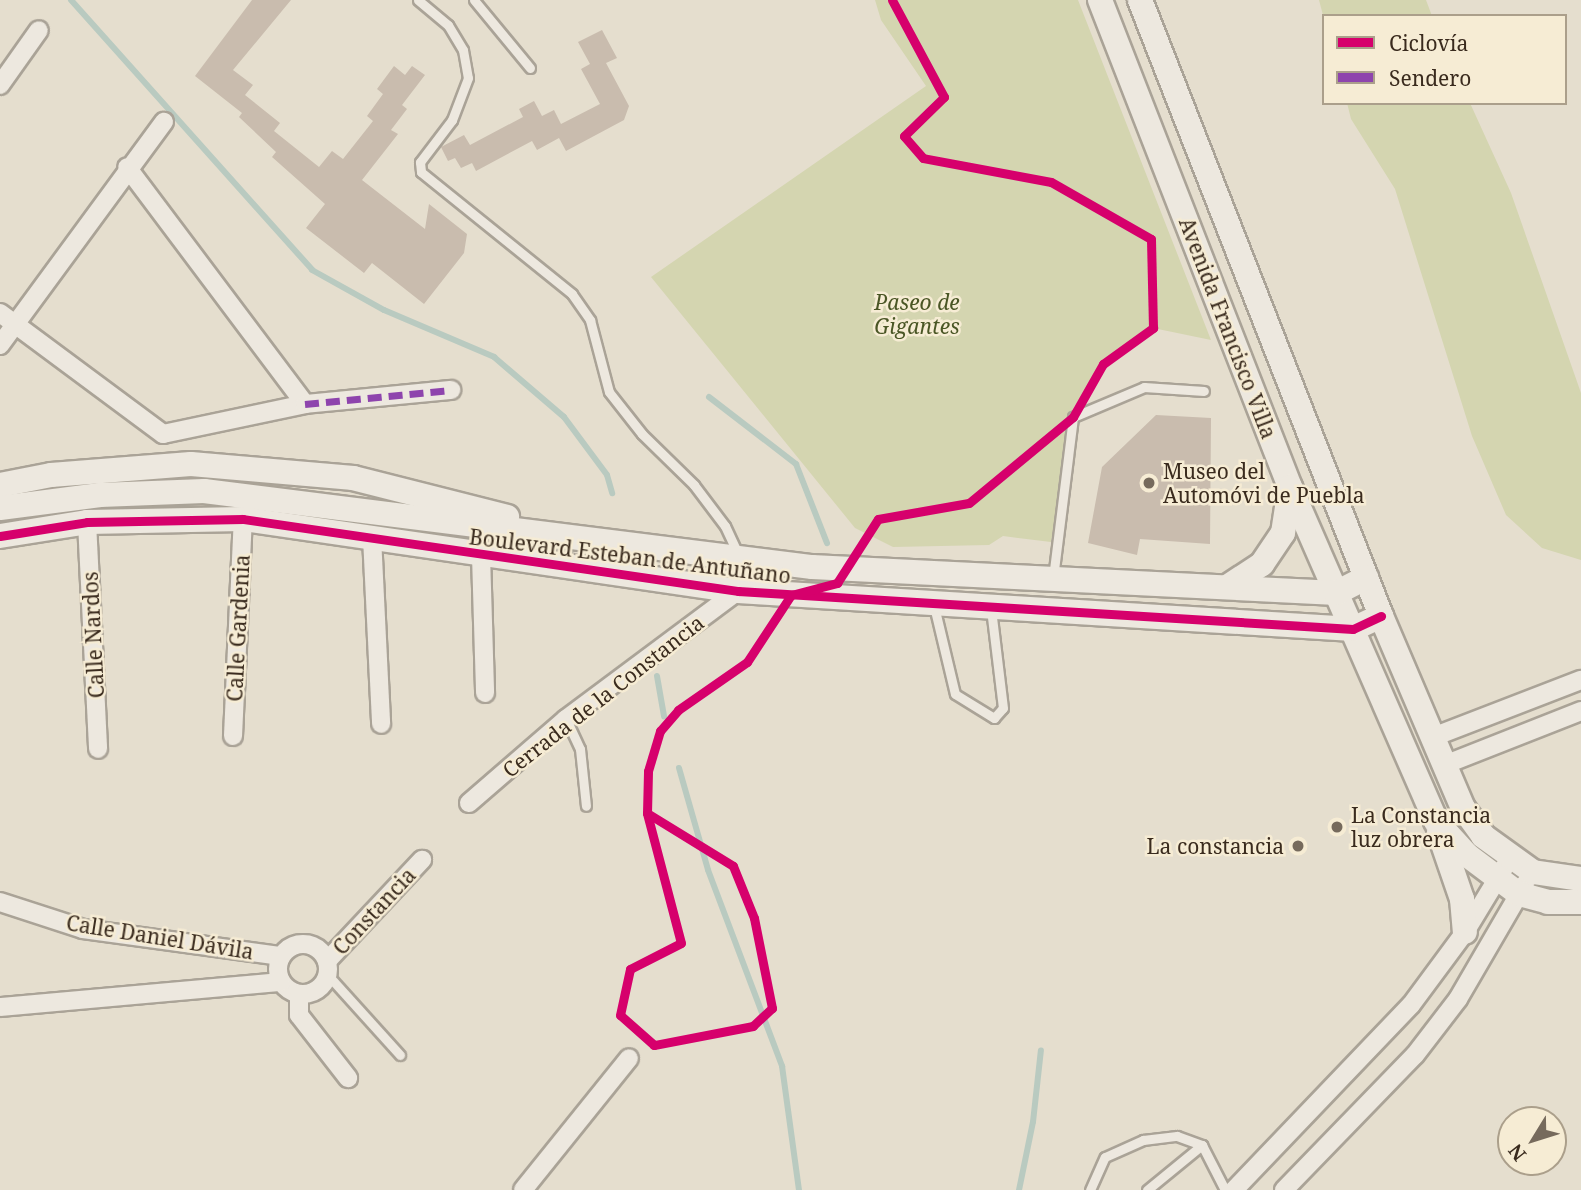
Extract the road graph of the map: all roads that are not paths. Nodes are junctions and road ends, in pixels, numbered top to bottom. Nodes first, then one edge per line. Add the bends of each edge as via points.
1 (418, 0) edge
2 (474, 0) edge
3 (1100, 0) edge
4 (1140, 0) edge
5 (39, 30) dead end
6 (530, 68) dead end
7 (0, 85) edge
8 (163, 122) dead end
9 (127, 167) junction
10 (0, 313) edge
11 (15, 325) junction
12 (0, 345) edge
13 (451, 390) dead end
14 (1204, 391) dead end
15 (305, 404) junction
16 (0, 485) edge
17 (1290, 487) junction
18 (0, 508) edge
19 (243, 519) junction
20 (87, 522) junction
21 (535, 533) junction
22 (0, 536) edge
23 (372, 537) junction
24 (481, 555) junction
25 (740, 559) junction
26 (1366, 578) junction
27 (1053, 579) junction
28 (1227, 587) junction
29 (738, 590) junction
30 (1336, 593) junction
31 (934, 604) junction
32 (991, 607) junction
33 (1381, 616) junction
34 (1353, 629) junction
35 (1581, 680) edge
36 (485, 693) dead end
37 (1581, 711) edge
38 (566, 719) junction
39 (381, 724) dead end
40 (233, 736) dead end
41 (1433, 737) junction
42 (98, 749) dead end
43 (1444, 765) junction
44 (469, 803) dead end
45 (586, 806) dead end
46 (1436, 821) junction
47 (1510, 858) junction
48 (422, 860) dead end
49 (1533, 872) junction
50 (1581, 879) edge
51 (1495, 880) junction
52 (1519, 894) junction
53 (0, 902) edge
54 (1581, 902) edge
55 (1465, 932) junction
56 (281, 956) junction
57 (327, 968) junction
58 (281, 982) junction
59 (299, 994) junction
60 (0, 1007) edge
61 (400, 1055) dead end
62 (629, 1058) dead end
63 (348, 1078) dead end
64 (1202, 1145) junction
65 (523, 1190) edge
66 (1090, 1190) edge
67 (1147, 1190) edge
68 (1226, 1190) edge
69 (1234, 1190) edge
70 (1284, 1190) edge

1 - 25 lane via 448,24 463,50 468,78 452,120 420,162 421,172 572,295 590,320 609,392 642,434 694,485 725,526
2 - 6 lane
3 - 17 street, Avenida Francisco Villa
4 - 26 street, Avenida Francisco Villa
5 - 7 street
8 - 9 street
9 - 11 street
9 - 15 street
10 - 11 street
11 - 12 street
11 - 15 street via 163,434
13 - 15 street
14 - 27 lane via 1144,387 1073,417
16 - 21 street via 51,475 191,464 257,468 353,478 499,513
17 - 28 street via 1283,533 1262,564
17 - 30 street, Avenida Francisco Villa
18 - 21 street, Boulevard Esteban de Antuñano via 100,495 204,491
19 - 20 street, Boulevard Esteban de Antuñano
19 - 23 street, Boulevard Esteban de Antuñano
19 - 40 street, Calle Gardenia
20 - 22 street, Boulevard Esteban de Antuñano
20 - 42 street, Calle Nardos
21 - 25 street, Boulevard Esteban de Antuñano
23 - 24 street, Boulevard Esteban de Antuñano
23 - 39 street
24 - 29 street, Boulevard Esteban de Antuñano
24 - 36 street
25 - 27 street, Boulevard Esteban de Antuñano
26 - 30 street, Boulevard Esteban de Antuñano
26 - 33 street, Avenida Francisco Villa
27 - 28 street, Boulevard Esteban de Antuñano
28 - 30 street, Boulevard Esteban de Antuñano
29 - 31 street, Boulevard Esteban de Antuñano
29 - 38 street, Cerrada de la Constancia
30 - 34 street, Avenida Francisco Villa
31 - 32 street, Boulevard Esteban de Antuñano
31 - 32 lane via 955,694 994,718 1003,708
32 - 34 street, Boulevard Esteban de Antuñano
33 - 34 street, Boulevard Esteban de Antuñano
33 - 41 street, Avenida Francisco Villa
34 - 46 street, Avenida Francisco Villa
35 - 41 street
37 - 43 street
38 - 44 street, Cerrada de la Constancia
38 - 45 lane via 580,749
41 - 43 street, Avenida Francisco Villa
43 - 47 street, Avenida Francisco Villa via 1462,808 1483,836
46 - 51 street, Avenida Francisco Villa
46 - 55 street via 1462,899
47 - 49 street, Avenida Francisco Villa
47 - 51 street
48 - 57 street, Constancia
49 - 50 street
49 - 52 street
51 - 52 street, Avenida Francisco Villa
51 - 55 street
52 - 54 street via 1548,902
52 - 70 street via 1458,999 1415,1055
53 - 56 street, Calle Daniel Dávila via 83,929
55 - 69 street via 1411,1005
56 - 57 street via 287,949 305,944 315,947
56 - 58 street
57 - 59 street via 322,985
57 - 61 lane
58 - 59 street
58 - 60 street
59 - 63 street via 299,1015
62 - 65 street
64 - 66 lane via 1177,1136 1143,1140 1105,1157
64 - 67 lane
64 - 68 lane

